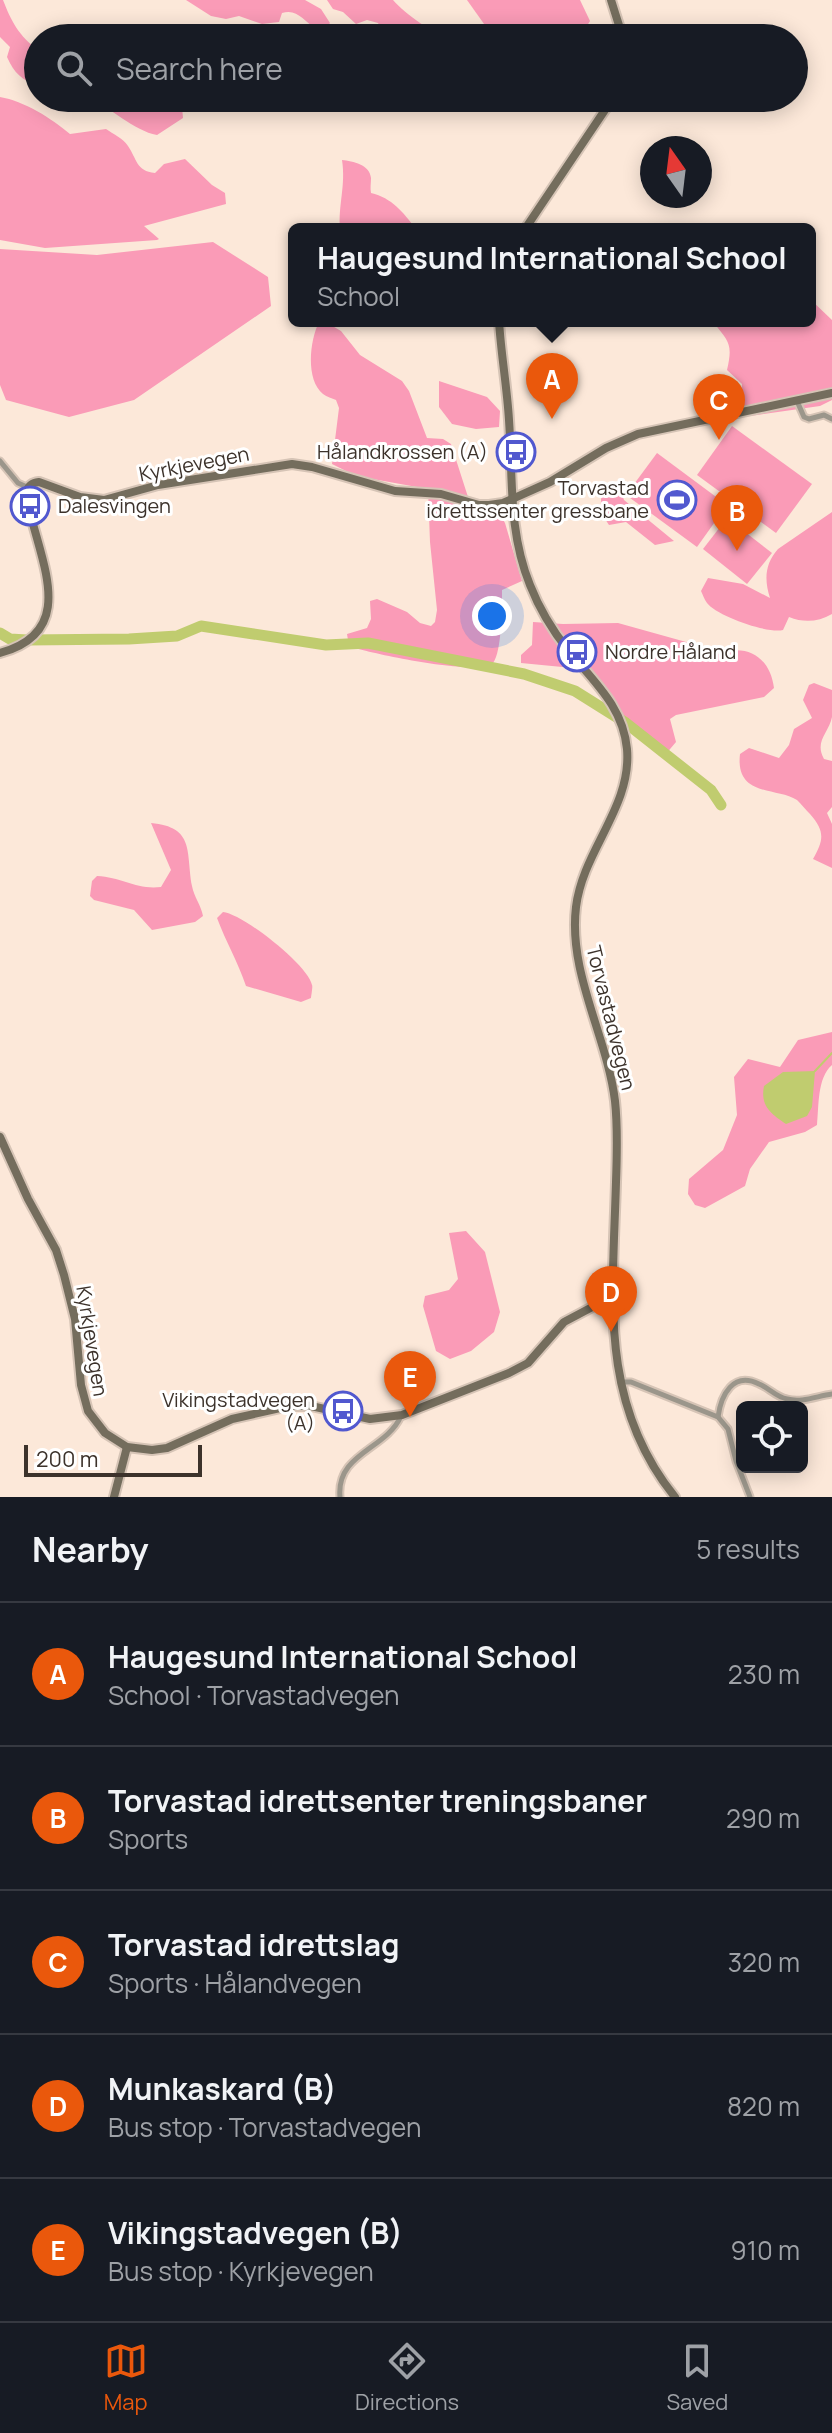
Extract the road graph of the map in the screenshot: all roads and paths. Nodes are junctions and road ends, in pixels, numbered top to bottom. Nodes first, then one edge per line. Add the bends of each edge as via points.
1 (611, 0) edge
2 (619, 24) edge
3 (604, 112) edge
4 (529, 223) edge
5 (500, 327) edge
6 (832, 393) edge
7 (797, 401) junction
8 (832, 419) edge
9 (0, 461) edge
10 (28, 488) junction
11 (511, 499) junction
12 (0, 653) edge
13 (0, 1137) edge
14 (613, 1296) junction
15 (619, 1382) junction
16 (832, 1394) edge
17 (402, 1415) junction
18 (718, 1417) junction
19 (127, 1447) junction
20 (114, 1497) edge
21 (340, 1497) edge
22 (675, 1497) edge
23 (750, 1497) edge

1 - 2 main road
3 - 4 main road
5 - 11 main road, Torvastadvegen
6 - 7 main road, Kyrkjevegen
7 - 8 street via 806,418
7 - 11 main road, Kyrkjevegen via 628,438
9 - 10 street
10 - 11 main road, Kyrkjevegen via 39,482 104,500 158,485 292,464 395,491 441,494 479,505
10 - 12 main road via 48,610 36,635
11 - 14 main road, Torvastadvegen via 519,552 534,595 561,641 612,703 626,743 623,789 583,874 575,920 579,960 616,1104
13 - 19 main road, Kyrkjevegen via 60,1263 72,1304 88,1411 105,1433
14 - 15 main road, Torvastadvegen
14 - 17 main road via 564,1322 528,1363
15 - 18 street
15 - 22 main road, Torvastadvegen via 640,1442
16 - 18 street via 795,1401 782,1399 759,1383 733,1383 726,1388
17 - 19 main road via 370,1419 289,1406 232,1419 167,1448
17 - 21 street via 392,1430 350,1463 340,1477
18 - 23 street via 728,1429
19 - 20 main road

